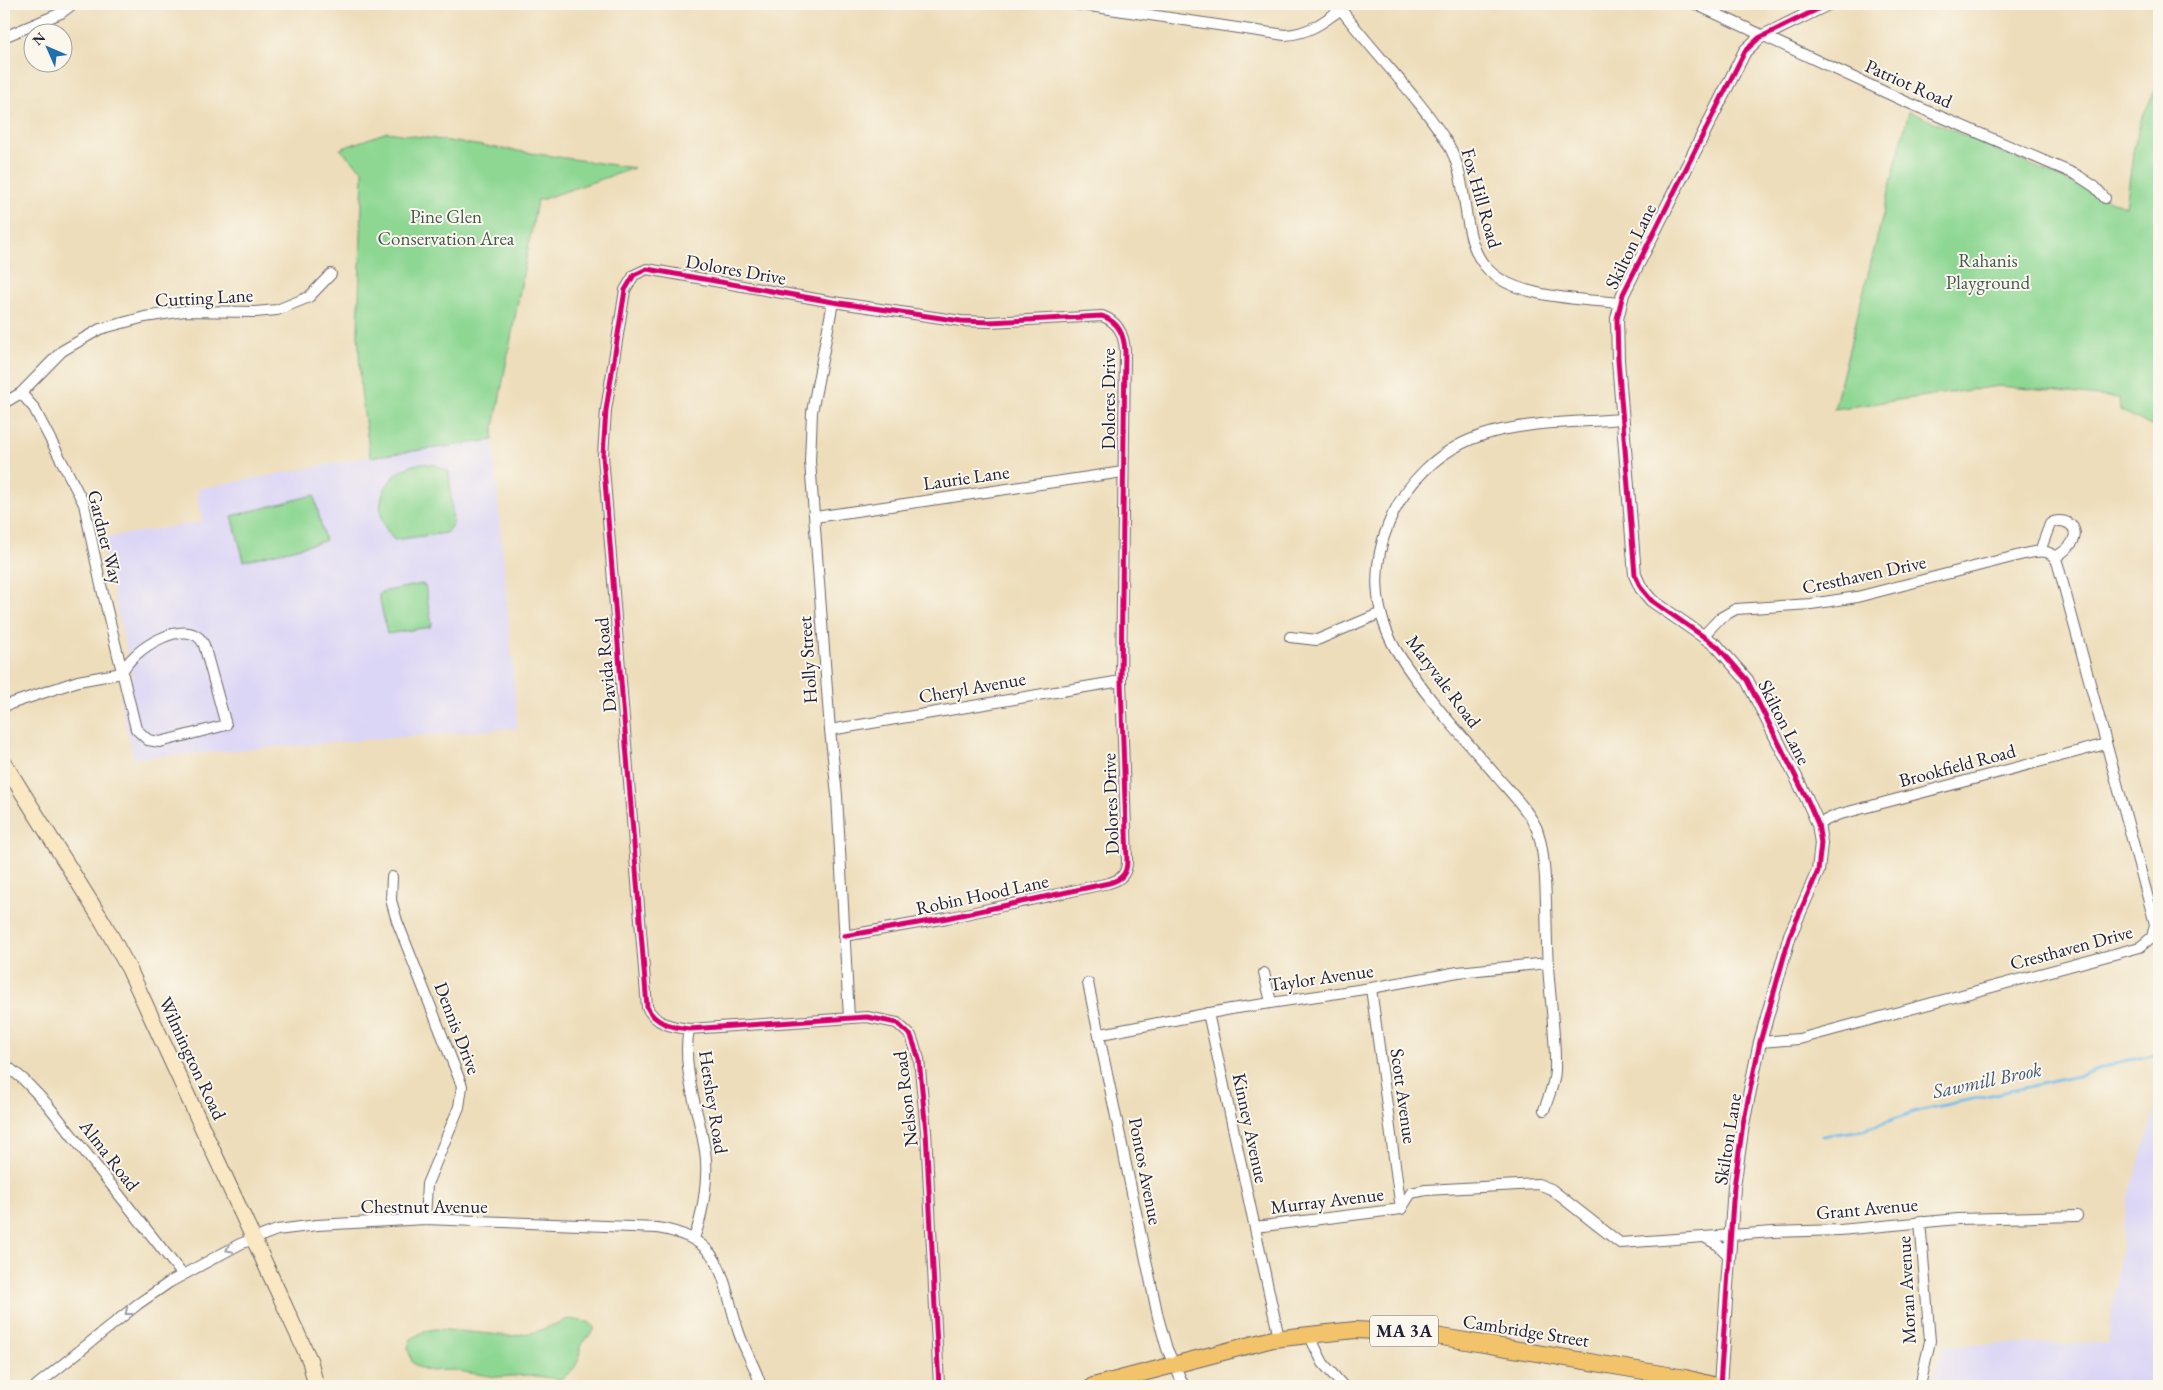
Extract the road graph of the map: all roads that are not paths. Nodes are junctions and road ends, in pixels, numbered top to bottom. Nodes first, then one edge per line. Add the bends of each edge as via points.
1 (73, 4) edge
2 (1076, 4) edge
3 (1695, 4) edge
4 (1828, 4) edge
5 (1339, 6) edge
6 (1764, 36) junction
7 (4, 37) edge
8 (2104, 198) dead end
9 (331, 274) dead end
10 (634, 275) joint
11 (833, 302) junction
12 (1619, 302) junction
13 (21, 393) junction
14 (4, 403) edge
15 (1622, 420) junction
16 (1123, 472) junction
17 (815, 517) junction
18 (2040, 551) junction
19 (2055, 558) junction
20 (1381, 613) junction
21 (1703, 636) junction
22 (1290, 637) dead end
23 (122, 673) junction
24 (1121, 680) junction
25 (4, 706) edge
26 (830, 730) junction
27 (2106, 744) junction
28 (4, 763) edge
29 (1818, 824) junction
30 (1123, 875) joint
31 (392, 877) dead end
32 (844, 936) junction
33 (1548, 963) junction
34 (1264, 973) dead end
35 (1088, 982) dead end
36 (1371, 988) junction
37 (1271, 1002) junction
38 (1208, 1013) junction
39 (849, 1018) junction
40 (689, 1029) junction
41 (1101, 1034) junction
42 (1760, 1042) junction
43 (4, 1064) edge
44 (1544, 1110) dead end
45 (1402, 1208) junction
46 (2077, 1216) dead end
47 (425, 1219) junction
48 (1920, 1221) junction
49 (1255, 1227) junction
50 (1730, 1234) junction
51 (1704, 1237) junction
52 (253, 1238) junction
53 (694, 1238) junction
54 (1729, 1256) junction
55 (182, 1274) junction
56 (1308, 1333) junction
57 (1280, 1338) junction
58 (1175, 1364) junction
59 (36, 1386) edge
60 (316, 1386) edge
61 (761, 1386) edge
62 (939, 1386) edge
63 (1094, 1386) edge
64 (1184, 1386) edge
65 (1343, 1386) edge
66 (1718, 1386) edge
67 (1920, 1386) edge

1 - 7 street
2 - 5 street via 1285,35 1314,28
3 - 6 street, Patriot Road
4 - 6 street, Skilton Lane
5 - 12 street, Fox Hill Road via 1449,146 1461,179 1472,239 1490,272 1511,285 1539,293
6 - 8 street, Patriot Road via 1904,101 2077,175 2095,187
6 - 12 street, Skilton Lane via 1749,46 1742,56
9 - 13 street, Cutting Lane via 309,297 277,310 184,311 100,329 62,351
10 - 11 street, Dolores Drive via 648,269
10 - 40 street, Davida Road via 623,298 607,400 603,448 605,499 646,1004 650,1014 661,1023
11 - 16 street, Dolores Drive via 976,322 1096,316 1112,320 1118,325 1124,343
11 - 17 street, Holly Street via 812,412 810,461
12 - 15 street, Skilton Lane
13 - 14 street, Cutting Lane
13 - 23 street, Gardner Way via 35,409 84,504
15 - 20 street, Maryvale Road via 1494,432 1466,442 1434,461 1408,488 1386,527 1377,568
15 - 21 street, Skilton Lane via 1635,575 1651,600
16 - 17 street, Laurie Lane
16 - 24 street, Dolores Drive
17 - 26 street, Holly Street
18 - 19 street via 2047,551
18 - 19 street via 2050,524 2057,520 2066,521 2074,529 2074,538
18 - 21 street, Cresthaven Drive via 1857,597 1736,610 1720,618
19 - 27 street, Cresthaven Drive
20 - 22 street via 1318,640
20 - 33 street, Maryvale Road via 1389,637 1404,661 1525,810 1535,827 1542,855
21 - 29 street, Skilton Lane via 1731,660 1753,690
23 - 23 street via 135,726 145,739 160,742 226,725 204,645 193,633 180,633 150,644 132,658
23 - 25 street via 78,681
24 - 26 street, Cheryl Avenue
24 - 30 street, Dolores Drive via 1127,861
26 - 32 street, Holly Street via 837,795
27 - 29 street, Brookfield Road via 1837,815
27 - 42 street, Cresthaven Drive via 2155,924 2147,943 1799,1038
28 - 52 main road, Wilmington Road via 130,969
29 - 42 street, Skilton Lane via 1821,843 1819,866 1790,935
30 - 32 street, Robin Hood Lane via 1109,884
31 - 47 street, Dennis Drive via 391,899 397,921 462,1086 459,1107 427,1184
32 - 39 street, Holly Street
33 - 36 street, Taylor Avenue via 1471,970
33 - 44 street, Maryvale Road via 1556,1071
34 - 37 street
35 - 41 street, Pontos Avenue
36 - 37 street, Taylor Avenue
36 - 45 street, Scott Avenue
37 - 38 street, Taylor Avenue
38 - 41 street, Taylor Avenue
38 - 49 street, Kinney Avenue
39 - 40 street, Nelson Road
39 - 62 street, Nelson Road via 876,1018 897,1023 911,1036 918,1054 926,1140
40 - 53 street, Hershey Road via 688,1066 706,1161 699,1225
41 - 58 street, Pontos Avenue via 1158,1317 1166,1347
42 - 50 street, Skilton Lane via 1740,1141
43 - 55 street, Alma Road via 47,1104
45 - 49 street, Murray Avenue
45 - 51 street, Murray Avenue via 1411,1193 1426,1190 1538,1184 1551,1189 1620,1243
46 - 48 street, Grant Avenue
47 - 52 street, Chestnut Avenue via 291,1228
47 - 53 street, Chestnut Avenue via 656,1228
48 - 50 street, Grant Avenue via 1840,1230
48 - 67 street, Moran Avenue via 1930,1341
49 - 57 street, Kinney Avenue
50 - 51 street, Murray Avenue
50 - 54 street, Skilton Lane
51 - 54 street
52 -> 55 street, Chestnut Avenue
52 - 60 main road, Wilmington Road via 310,1362
53 - 61 street, Chestnut Avenue via 707,1248 718,1265
54 - 66 street, Skilton Lane
55 -> 59 street, Chestnut Avenue via 138,1304
56 - 57 main road, Cambridge Street / MA 3A
56 - 65 street via 1323,1363
56 - 66 main road, Cambridge Street / MA 3A via 1355,1330 1418,1333
57 - 58 main road, Cambridge Street / MA 3A
58 - 63 main road, Cambridge Street / MA 3A
58 - 64 street, Pontos Avenue

